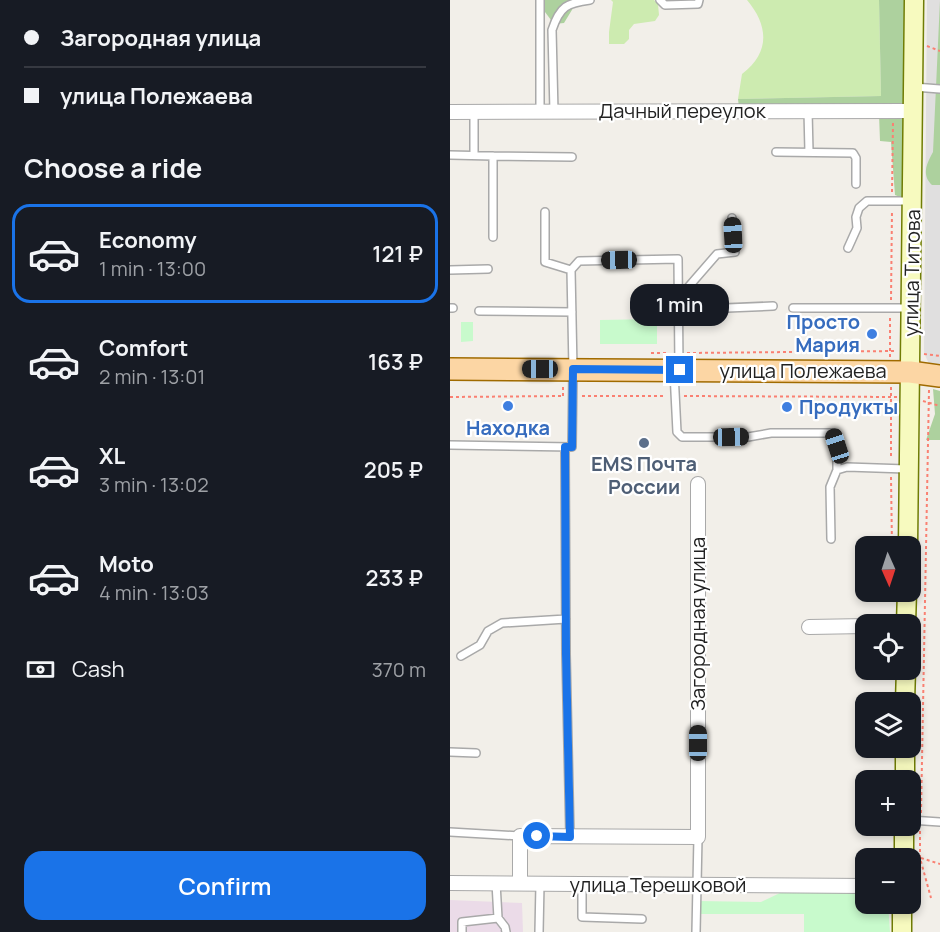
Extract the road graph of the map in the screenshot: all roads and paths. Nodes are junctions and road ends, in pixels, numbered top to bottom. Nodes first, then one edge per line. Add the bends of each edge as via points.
1 (540, 0) edge
2 (590, 0) edge
3 (660, 0) edge
4 (699, 0) edge
5 (914, 0) edge
6 (927, 46) dead end
7 (940, 51) edge
8 (914, 87) junction
9 (940, 89) edge
10 (808, 111) junction
11 (913, 111) junction
12 (450, 112) edge
13 (474, 112) junction
14 (540, 112) junction
15 (554, 112) junction
16 (893, 122) dead end
17 (776, 152) dead end
18 (809, 152) junction
19 (450, 155) edge
20 (474, 155) junction
21 (493, 156) junction
22 (572, 157) dead end
23 (856, 184) dead end
24 (892, 201) junction
25 (912, 201) junction
26 (545, 213) dead end
27 (732, 218) dead end
28 (493, 237) dead end
29 (848, 248) dead end
30 (488, 269) dead end
31 (450, 270) edge
32 (571, 270) junction
33 (677, 300) junction
34 (773, 306) dead end
35 (793, 308) dead end
36 (891, 308) junction
37 (911, 308) junction
38 (678, 310) junction
39 (479, 311) dead end
40 (572, 312) junction
41 (890, 350) junction
42 (643, 353) dead end
43 (677, 364) junction
44 (920, 367) edge
45 (450, 369) edge
46 (573, 369) junction
47 (573, 396) junction
48 (675, 396) junction
49 (450, 397) edge
50 (919, 400) junction
51 (940, 406) edge
52 (450, 445) edge
53 (565, 447) junction
54 (909, 469) junction
55 (837, 470) junction
56 (698, 484) dead end
57 (908, 536) edge
58 (831, 539) dead end
59 (566, 619) junction
60 (855, 626) edge
61 (809, 627) dead end
62 (461, 656) dead end
63 (450, 752) edge
64 (476, 753) dead end
65 (913, 770) edge
66 (940, 822) edge
67 (921, 823) edge
68 (450, 832) edge
69 (520, 836) junction
70 (570, 837) junction
71 (698, 837) junction
72 (921, 860) edge
73 (940, 864) edge
74 (921, 877) edge
75 (450, 883) edge
76 (496, 883) junction
77 (520, 883) junction
78 (540, 884) junction
79 (582, 884) junction
80 (696, 885) junction
81 (855, 886) edge
82 (931, 898) dead end
83 (902, 914) edge
84 (498, 918) junction
85 (642, 919) dead end
86 (462, 932) edge
87 (506, 932) edge
88 (538, 932) edge
89 (696, 932) edge
90 (902, 932) edge

1 - 14 lane
2 - 15 lane via 570,2 554,23
3 - 4 lane via 665,5 698,4
5 - 8 main road, улица Титова
6 - 7 path
8 - 9 lane
8 - 11 main road, улица Титова
10 - 11 street, Дачный переулок
10 - 15 street, Дачный переулок
10 - 18 lane
11 - 25 main road, улица Титова
12 - 13 street, Дачный переулок
13 - 14 street, Дачный переулок
13 - 20 lane
14 - 15 street, Дачный переулок
16 - 24 path
17 - 18 lane
18 - 23 lane via 852,153 856,158
19 - 20 lane
20 - 21 lane
21 - 22 lane
21 - 28 lane
24 - 25 lane
24 - 29 lane via 867,201 859,208 857,228
24 - 36 path
25 - 37 main road, улица Титова
26 - 32 lane via 545,262
27 - 33 lane via 735,252 717,254
30 - 31 lane
32 - 33 lane via 579,261 678,259
32 - 40 lane
33 - 38 lane
34 - 38 lane
35 - 36 lane
36 - 37 lane
36 - 41 path
37 - 44 main road, улица Титова
38 - 43 lane
39 - 40 lane
40 - 46 lane
41 - 43 path
41 - 44 path
41 - 44 path
42 - 43 path
43 - 44 main road, улица Полежаева
43 - 46 main road, улица Полежаева
43 - 48 lane
44 - 50 main road, улица Титова
44 - 50 path
45 - 46 main road, улица Полежаева
46 - 47 lane
47 - 48 path
47 - 49 path
47 - 53 lane via 572,447
48 - 50 path via 891,396
48 - 55 lane via 677,432 682,437 833,433
50 - 51 path
50 - 54 main road, улица Титова
50 - 65 path
52 - 53 lane
53 - 59 lane
54 - 55 lane
54 - 57 main road, улица Титова
55 - 58 lane via 830,487
56 - 71 street, Загородная улица
59 - 62 lane via 502,622 488,631 480,645
59 - 70 lane
60 - 61 street
63 - 64 lane
66 - 67 lane
68 - 69 lane
69 - 70 street
69 - 77 street
70 - 71 street
71 - 80 lane, Загородная улица
72 - 73 path
74 - 82 path
75 - 76 street, улица Терешковой
76 - 77 street, улица Терешковой
76 - 84 lane
77 - 78 street, улица Терешковой
78 - 79 street, улица Терешковой
78 - 88 lane
79 - 80 street, улица Терешковой
79 - 85 lane via 582,917
80 - 81 street, улица Терешковой
80 - 89 lane, Загородная улица
83 - 90 main road
84 - 86 lane via 462,922
84 - 87 lane

